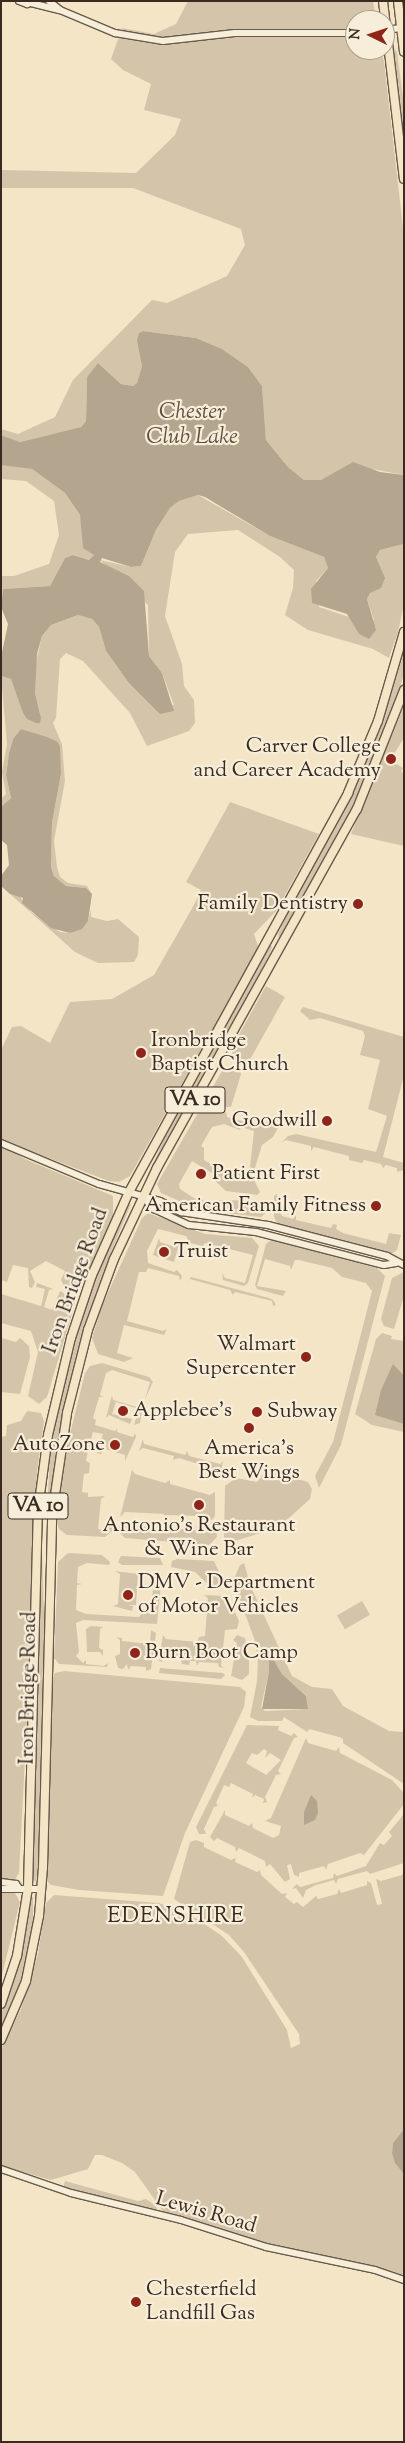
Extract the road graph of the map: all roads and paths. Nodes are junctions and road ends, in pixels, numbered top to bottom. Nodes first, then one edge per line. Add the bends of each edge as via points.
1 (18, 1) edge
2 (49, 1) edge
3 (398, 1) edge
4 (32, 2) edge
5 (60, 10) junction
6 (401, 28) junction
7 (395, 29) edge
8 (345, 33) edge
9 (404, 52) edge
10 (390, 60) edge
11 (404, 179) edge
12 (404, 632) edge
13 (404, 690) edge
14 (1, 1143) edge
15 (129, 1192) junction
16 (143, 1197) junction
17 (396, 1263) junction
18 (404, 1265) edge
19 (1, 1882) edge
20 (19, 1888) junction
21 (28, 1888) junction
22 (1, 1889) edge
23 (42, 1890) junction
24 (1, 2004) edge
25 (1, 2040) edge
26 (1, 2169) edge
27 (404, 2280) edge

1 - 4 street
2 - 5 street
3 - 6 main road
4 - 5 street
5 - 8 street via 115,33 163,41 235,33
6 - 7 street
6 - 9 main road
10 - 11 main road
12 - 15 main road, Iron Bridge Road / VA 10 via 378,721 334,823
13 - 16 main road, Iron Bridge Road / VA 10 via 358,809
14 - 15 street via 75,1175
15 - 16 street
15 - 21 main road, Iron Bridge Road / VA 10 via 92,1276 76,1322 54,1402 43,1469 35,1542
16 - 17 street via 194,1215 268,1225 386,1256
16 - 17 street via 154,1208 194,1226 256,1232 384,1265
16 - 23 main road, Iron Bridge Road / VA 10 via 97,1303 73,1385 61,1447 49,1574
17 - 18 street
19 - 20 street via 16,1884
20 - 21 street
20 - 22 street
21 - 23 street
21 - 24 main road, Iron Bridge Road / VA 10 via 20,1941
23 - 25 main road, Iron Bridge Road / VA 10 via 28,1972
26 - 27 street, Lewis Road via 71,2193 188,2222 266,2247 375,2270

